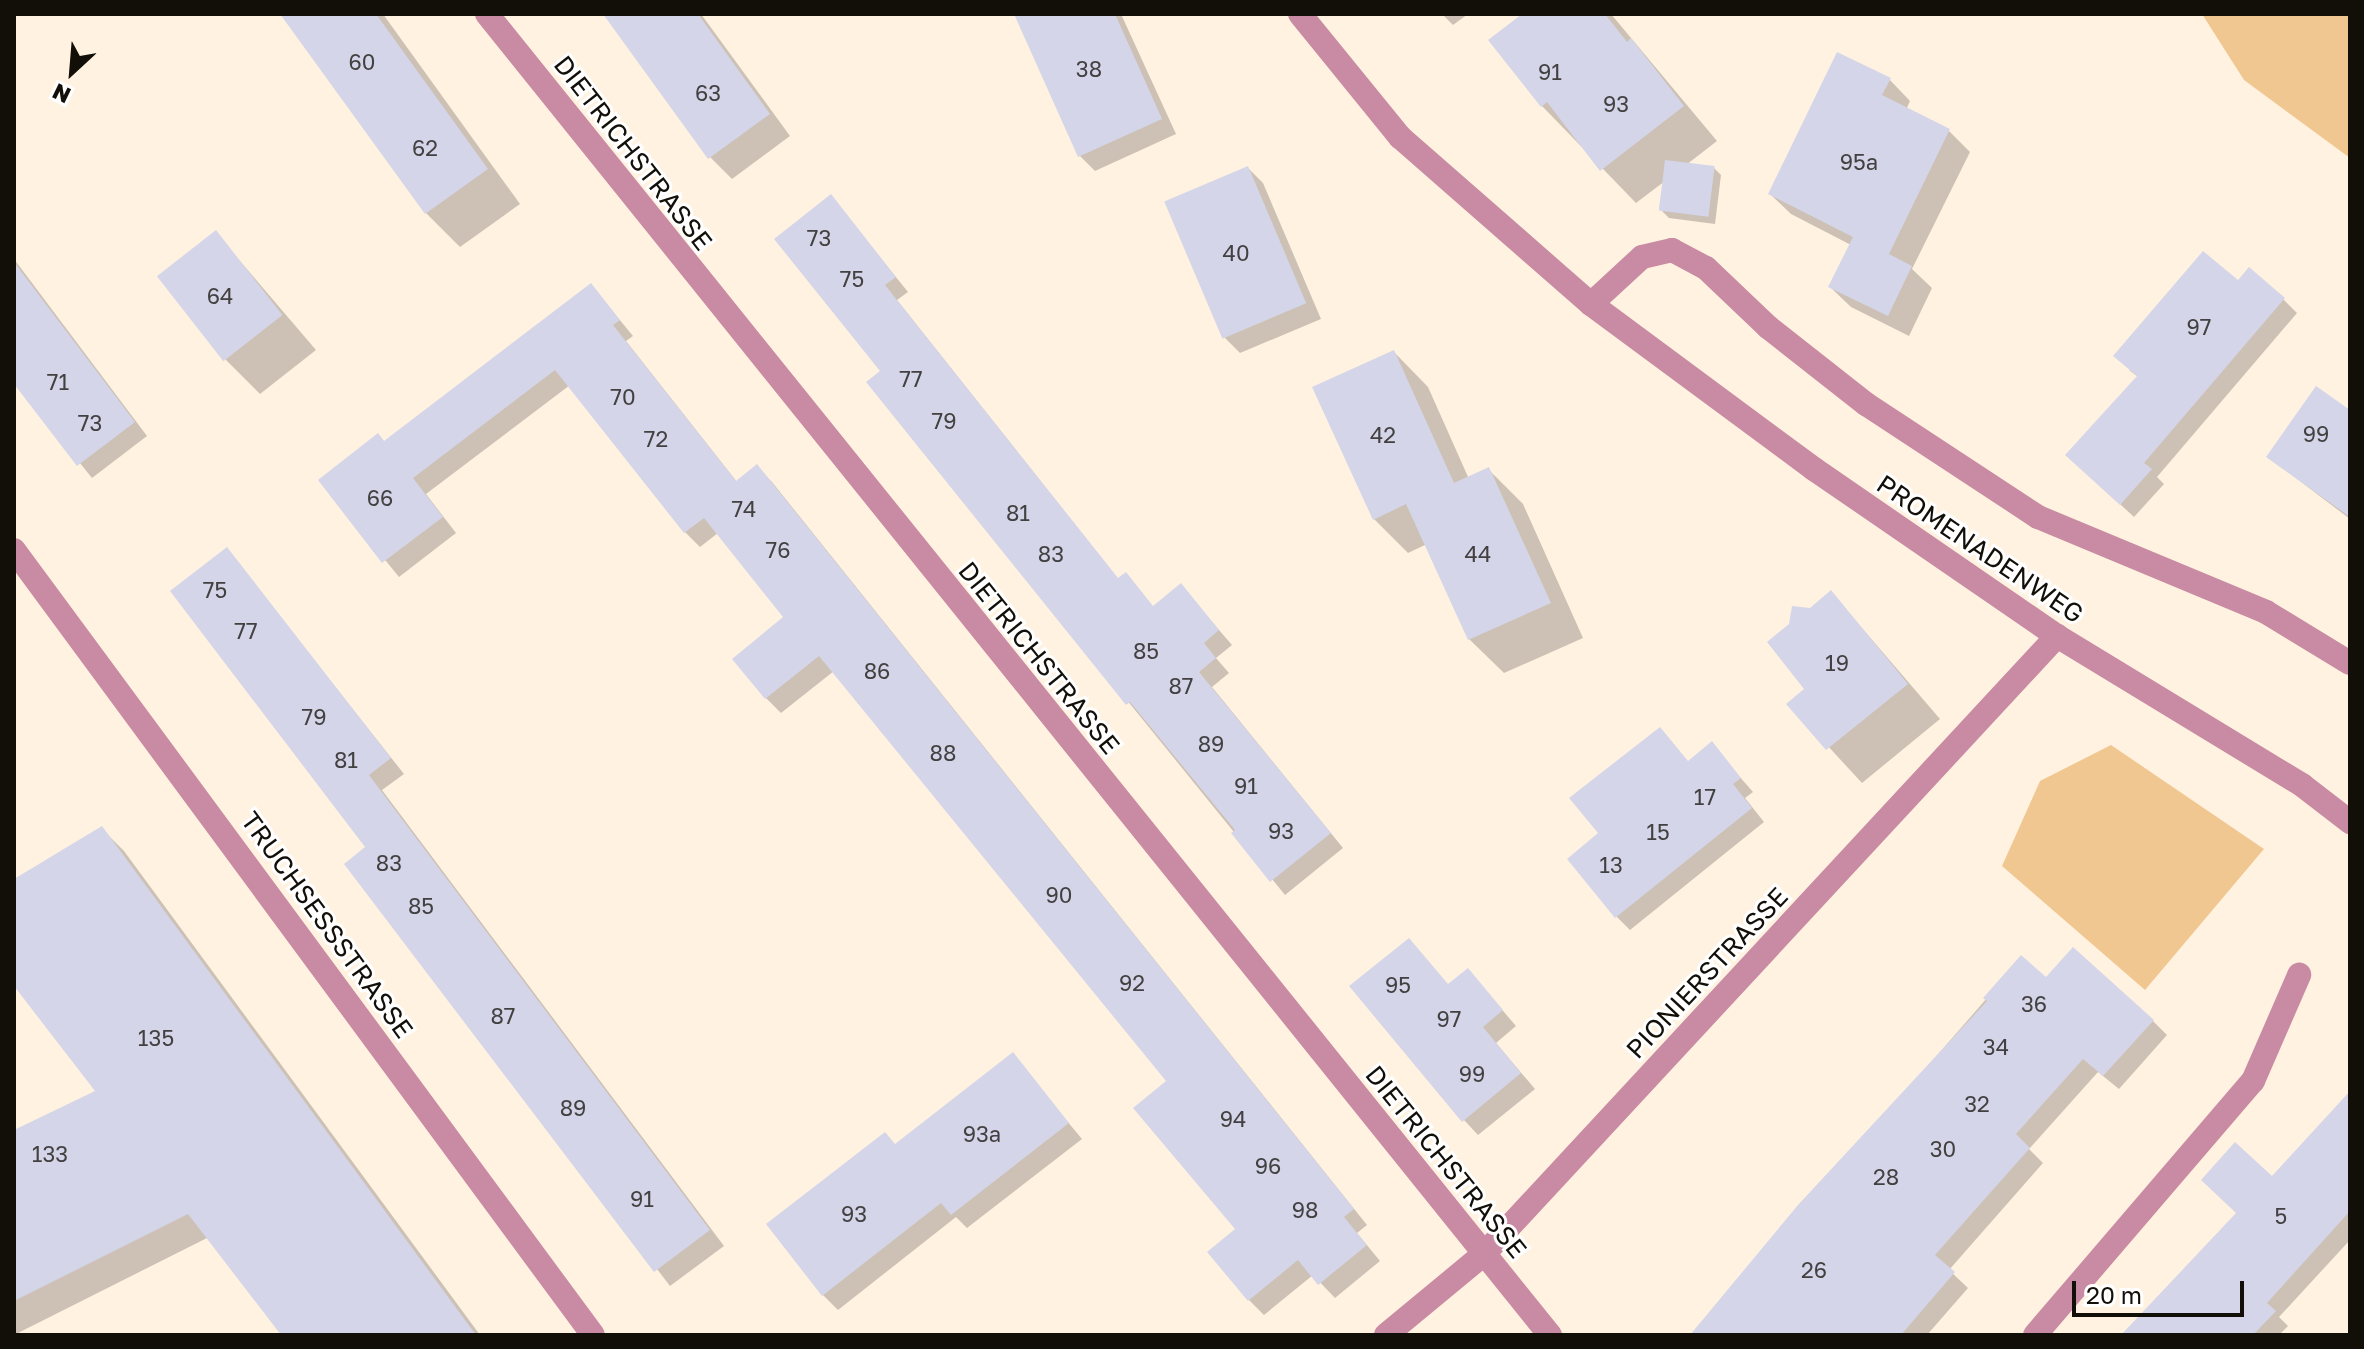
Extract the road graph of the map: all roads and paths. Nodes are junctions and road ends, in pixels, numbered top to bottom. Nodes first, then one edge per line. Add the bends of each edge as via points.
1 (487, 14) edge
2 (1300, 14) edge
3 (1591, 304) junction
4 (14, 550) edge
5 (2057, 636) junction
6 (2350, 663) edge
7 (2350, 822) edge
8 (2299, 975) dead end
9 (1484, 1254) junction
10 (593, 1335) edge
11 (1386, 1335) edge
12 (1550, 1335) edge
13 (2035, 1335) edge

1 - 9 street, DIETRICHSTRASSE
2 - 3 street, PROMENADENWEG via 1400,137
3 - 5 street, PROMENADENWEG via 1814,469
3 - 6 street via 1642,257 1672,250 1706,268 1768,327 1866,404 2038,517 2266,612
4 - 10 street, TRUCHSESSSTRASSE
5 - 7 street, PROMENADENWEG via 2302,785
5 - 9 street, PIONIERSTRASSE
8 - 13 street via 2253,1081
9 - 11 street, PIONIERSTRASSE
9 - 12 street, DIETRICHSTRASSE

